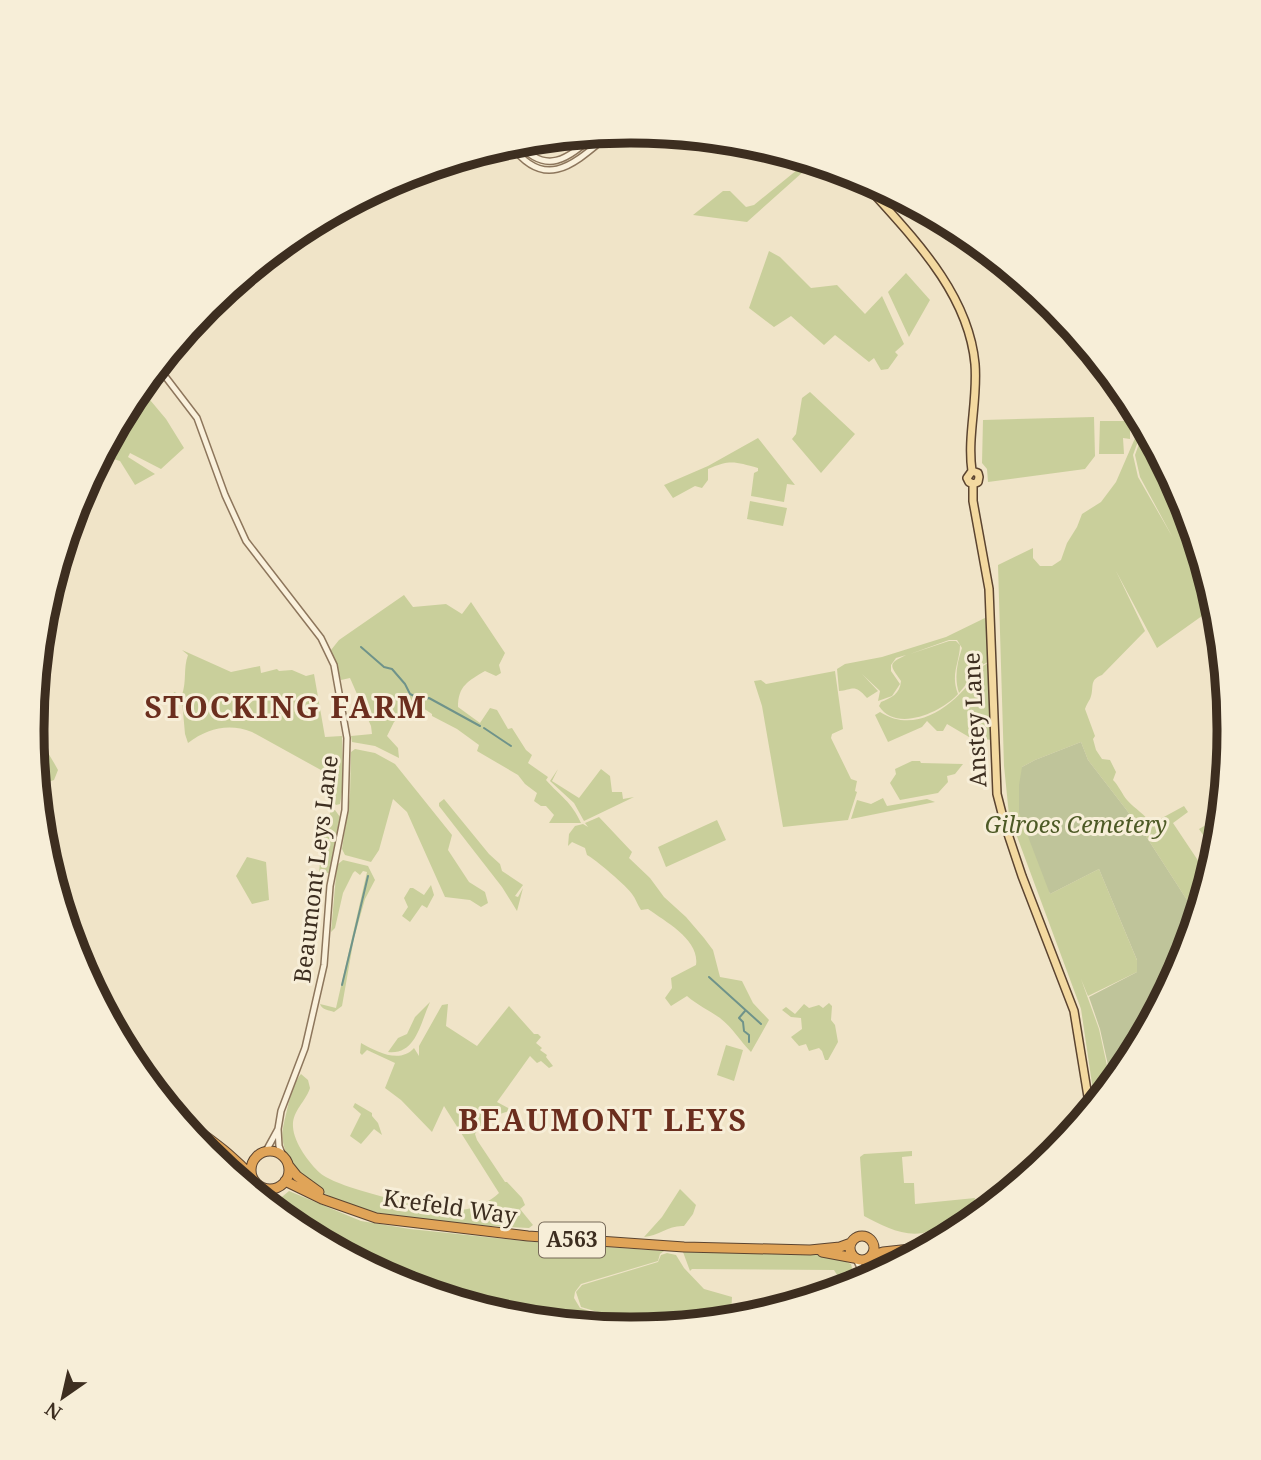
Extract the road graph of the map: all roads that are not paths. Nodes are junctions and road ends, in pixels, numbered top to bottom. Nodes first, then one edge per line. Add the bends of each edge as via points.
1 (597, 145) edge
2 (582, 146) edge
3 (526, 153) edge
4 (519, 155) edge
5 (876, 198) edge
6 (164, 374) edge
7 (1088, 1097) edge
8 (278, 1129) junction
9 (208, 1137) edge
10 (220, 1145) junction
11 (261, 1153) junction
12 (283, 1156) junction
13 (289, 1166) junction
14 (252, 1178) edge
15 (254, 1180) edge
16 (282, 1184) junction
17 (260, 1185) edge
18 (271, 1194) edge
19 (338, 1204) junction
20 (870, 1240) junction
21 (851, 1243) junction
22 (900, 1249) junction
23 (904, 1249) edge
24 (810, 1250) junction
25 (870, 1257) junction
26 (855, 1258) junction
27 (866, 1267) edge
28 (861, 1269) edge

1 - 4 street via 556,171 532,166
2 - 3 street via 555,161
5 - 7 main road, Anstey Lane via 946,282 969,334 976,389 970,459 972,471 979,477 973,502 989,589 997,794 1022,876 1074,1012
6 - 8 street, Beaumont Leys Lane via 201,427 246,541 327,649 347,737 345,810 330,886 323,973
8 - 11 street, Beaumont Leys Lane
8 - 12 street, Beaumont Leys Lane
9 - 10 highway
10 - 11 highway via 242,1155
10 - 14 highway
11 - 12 highway
11 - 15 highway via 251,1167
12 - 13 highway
13 - 16 highway
13 - 19 highway, Krefeld Way via 306,1184
16 - 17 highway
16 - 18 street
16 - 19 highway, Krefeld Way
19 - 24 highway, Krefeld Way / A563 via 376,1217 528,1236
20 - 21 highway via 861,1236
20 - 22 highway
20 - 25 highway
21 - 24 highway, Krefeld Way / A563
21 - 26 highway
22 - 23 highway
22 - 25 highway
24 - 26 highway, Krefeld Way / A563
25 - 26 highway
25 - 27 street
26 - 28 street

